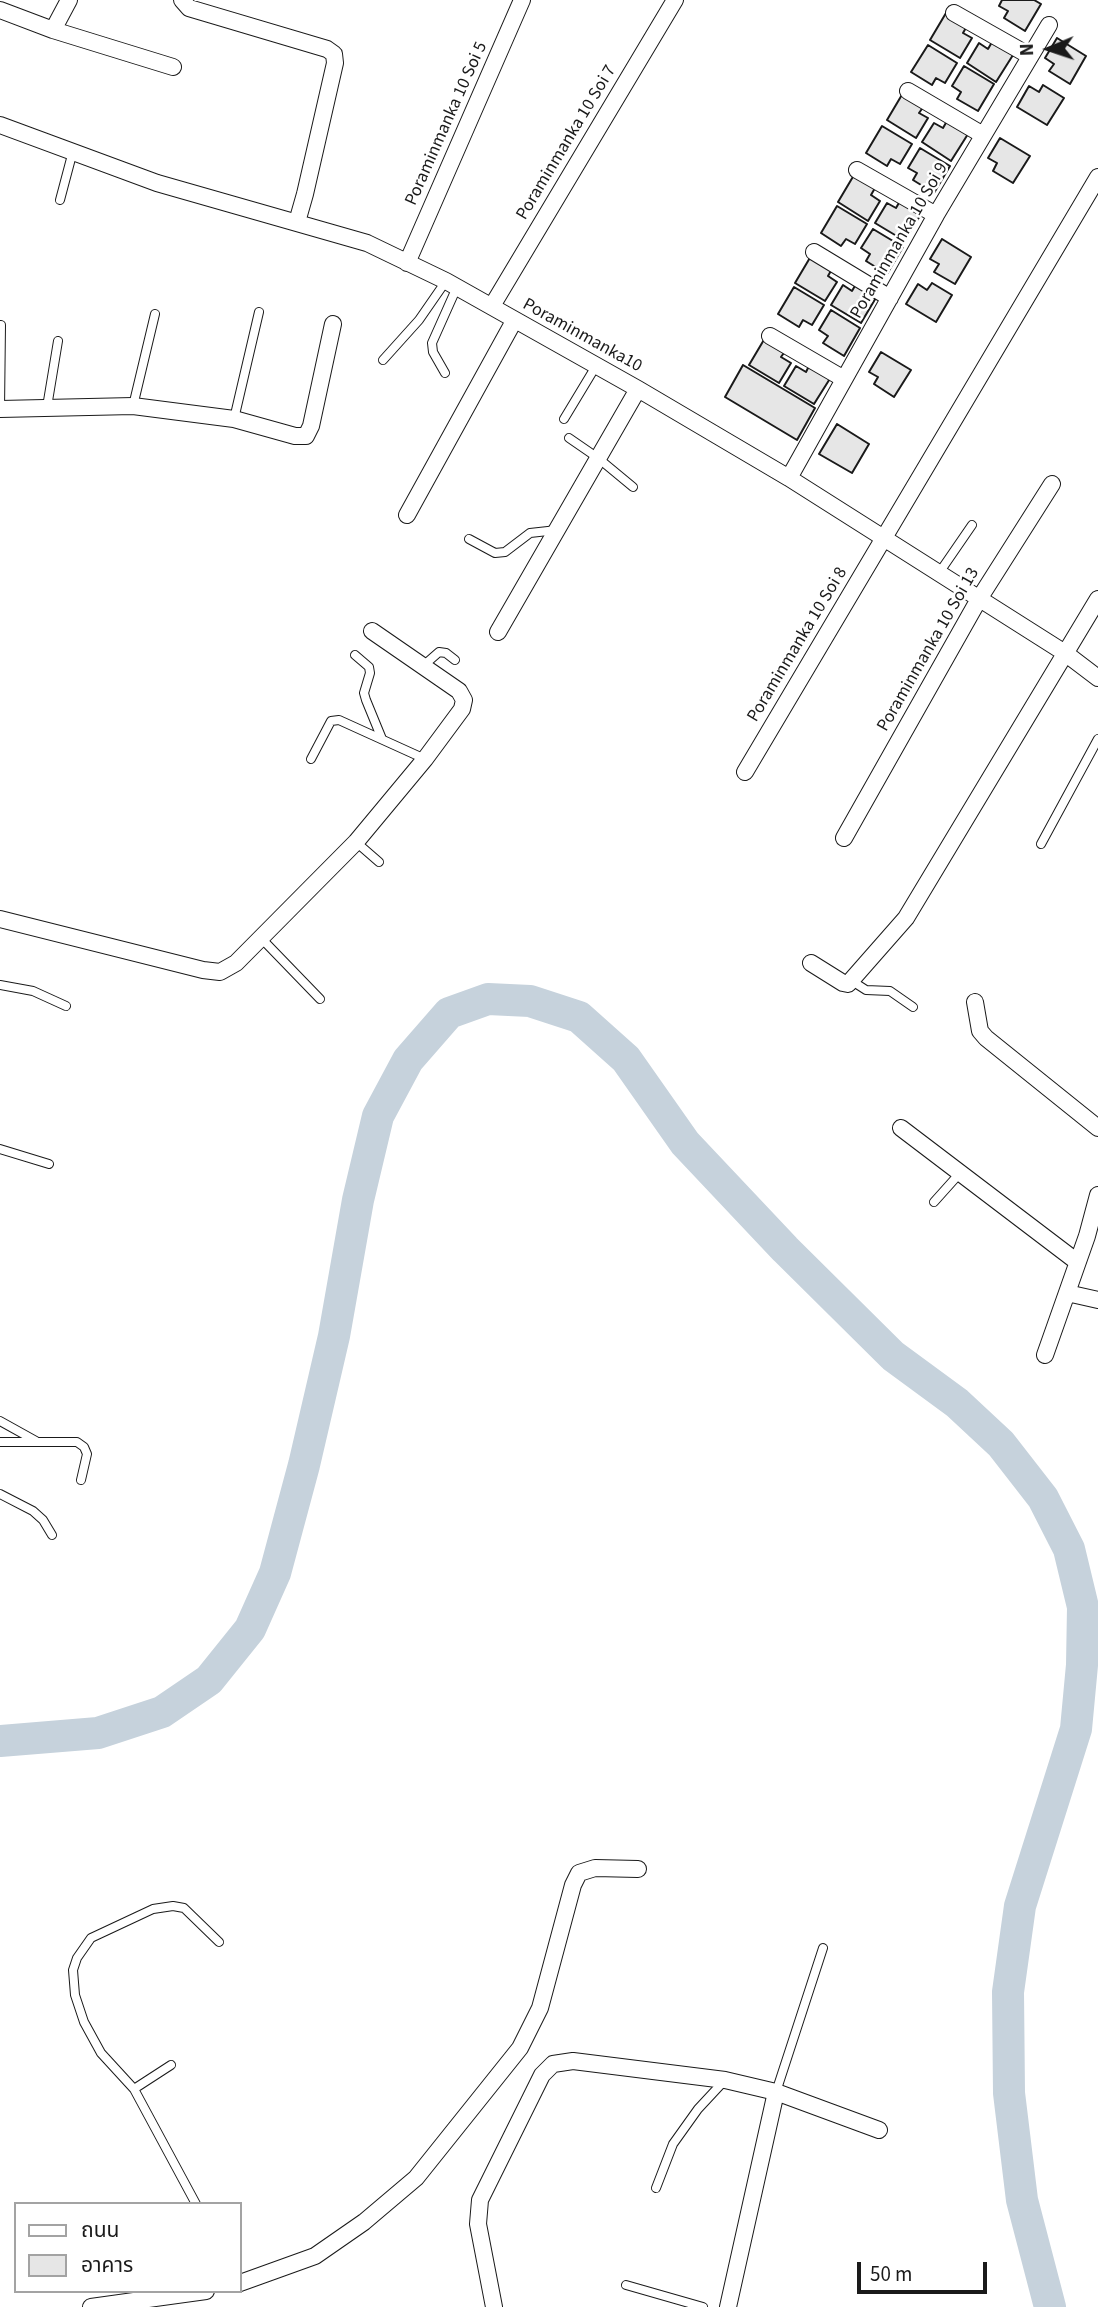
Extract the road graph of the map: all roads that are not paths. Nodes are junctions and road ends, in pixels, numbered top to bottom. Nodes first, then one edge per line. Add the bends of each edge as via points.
1 (69, 0) edge
2 (182, 0) edge
3 (522, 0) edge
4 (674, 0) edge
5 (0, 10) edge
6 (954, 13) dead end
7 (1049, 25) dead end
8 (53, 30) junction
9 (1030, 56) junction
10 (173, 67) dead end
11 (908, 92) dead end
12 (0, 125) edge
13 (983, 135) junction
14 (73, 151) junction
15 (857, 170) dead end
16 (1098, 177) edge
17 (60, 200) dead end
18 (936, 215) junction
19 (297, 222) junction
20 (814, 252) dead end
21 (407, 263) junction
22 (451, 284) junction
23 (890, 298) junction
24 (492, 306) junction
25 (259, 312) dead end
26 (155, 314) dead end
27 (514, 321) junction
28 (333, 324) dead end
29 (1, 325) edge
30 (770, 336) dead end
31 (58, 341) dead end
32 (383, 360) dead end
33 (596, 366) junction
34 (445, 373) dead end
35 (844, 379) junction
36 (638, 389) junction
37 (133, 406) junction
38 (47, 407) junction
39 (0, 408) edge
40 (234, 419) junction
41 (564, 419) dead end
42 (569, 438) dead end
43 (598, 458) junction
44 (789, 478) junction
45 (1052, 484) dead end
46 (633, 487) dead end
47 (407, 515) dead end
48 (972, 525) dead end
49 (557, 530) junction
50 (884, 538) junction
51 (469, 539) dead end
52 (939, 573) junction
53 (979, 598) junction
54 (1098, 599) edge
55 (372, 631) dead end
56 (498, 632) dead end
57 (1065, 653) junction
58 (355, 654) dead end
59 (455, 660) dead end
60 (423, 666) junction
61 (1098, 678) edge
62 (382, 739) junction
63 (1098, 739) edge
64 (425, 759) junction
65 (311, 760) dead end
66 (745, 772) dead end
67 (844, 838) dead end
68 (356, 842) junction
69 (1041, 844) dead end
70 (379, 862) dead end
71 (0, 919) edge
72 (261, 938) junction
73 (811, 963) dead end
74 (852, 981) junction
75 (0, 985) edge
76 (320, 999) dead end
77 (975, 1002) dead end
78 (66, 1006) dead end
79 (913, 1007) dead end
80 (901, 1128) dead end
81 (1098, 1128) edge
82 (0, 1149) edge
83 (49, 1164) dead end
84 (961, 1172) junction
85 (1098, 1195) edge
86 (934, 1202) dead end
87 (1092, 1238) edge
88 (1076, 1261) junction
89 (1067, 1293) junction
90 (1098, 1300) edge
91 (1045, 1355) dead end
92 (0, 1421) edge
93 (0, 1443) edge
94 (38, 1443) junction
95 (81, 1480) dead end
96 (0, 1494) edge
97 (52, 1535) dead end
98 (638, 1869) dead end
99 (219, 1942) dead end
100 (823, 1948) dead end
101 (171, 2065) dead end
102 (725, 2080) junction
103 (134, 2089) junction
104 (776, 2092) junction
105 (879, 2130) dead end
106 (656, 2188) dead end
107 (195, 2202) edge
108 (242, 2282) edge
109 (626, 2285) dead end
110 (192, 2293) edge
111 (91, 2307) edge
112 (494, 2307) edge
113 (703, 2307) edge
114 (728, 2307) edge

1 - 8 street
2 - 19 street via 189,8 334,54
3 - 21 street, Poraminmanka 10 Soi 5
4 - 24 street, Poraminmanka 10 Soi 7
5 - 8 street
6 - 9 street
7 - 9 street, Poraminmanka 10 Soi 9
8 - 10 street
9 - 13 street, Poraminmanka 10 Soi 9
11 - 13 street
12 - 14 street, Poraminmanka10
13 - 18 street, Poraminmanka 10 Soi 9
14 - 17 lane
14 - 19 street, Poraminmanka10 via 157,183
15 - 18 street
16 - 50 street, Poraminmanka 10 Soi 8
18 - 23 street, Poraminmanka 10 Soi 9
19 - 21 street, Poraminmanka10 via 368,243
20 - 23 street
21 - 22 street, Poraminmanka10
22 - 24 street, Poraminmanka10
22 - 32 lane
22 - 34 lane via 432,343
23 - 35 street, Poraminmanka 10 Soi 9
24 - 27 street, Poraminmanka10
25 - 40 lane
26 - 37 lane
27 - 33 street, Poraminmanka10
27 - 47 street
28 - 40 street via 306,436
29 - 39 lane
30 - 35 street
31 - 38 lane
33 - 36 street, Poraminmanka10
33 - 41 lane
35 - 44 street, Poraminmanka 10 Soi 9
36 - 43 street
36 - 44 street, Poraminmanka10
37 - 38 street
37 - 40 street
38 - 39 street
42 - 43 lane
43 - 46 lane
43 - 49 street
44 - 50 street, Poraminmanka10
45 - 53 street, Poraminmanka 10 Soi 13
48 - 52 lane
49 - 51 lane via 530,533 505,552 495,553
49 - 56 street
50 - 52 street, Poraminmanka10
50 - 66 street, Poraminmanka 10 Soi 8
52 - 53 street, Poraminmanka10
53 - 57 street, Poraminmanka10
53 - 67 street, Poraminmanka 10 Soi 13
54 - 57 street
55 - 60 street
57 - 61 street, Poraminmanka10
57 - 74 street via 906,918
58 - 62 lane via 369,667 364,693
59 - 60 lane via 439,652
60 - 64 street via 459,691 464,700
62 - 64 lane
62 - 65 lane via 331,720
63 - 69 lane
64 - 68 street
68 - 70 lane
68 - 72 street
71 - 72 street via 220,972
72 - 76 lane
73 - 74 street via 843,983
74 - 79 lane via 866,990 890,990
75 - 78 lane via 33,991
77 - 81 street via 980,1031 986,1038
80 - 84 street
82 - 83 lane
84 - 86 lane
84 - 88 street
85 - 87 street
87 - 88 street
88 - 89 street
89 - 90 street
89 - 91 street
92 - 94 lane
93 - 94 lane
94 - 95 lane via 84,1447
96 - 97 lane via 33,1511
98 - 108 street via 595,1868 579,1873 540,2008 520,2048 416,2178 315,2256
99 - 103 lane via 184,1908 173,1906 153,1909 91,1938 77,1958 75,1994 84,2022 100,2053
100 - 104 lane
101 - 103 lane
102 - 104 street
102 - 106 lane via 673,2144
102 - 112 street via 573,2061 552,2064 542,2075 480,2200 478,2224
103 - 107 lane
104 - 105 street
104 - 114 street
109 - 113 lane
110 - 111 street

